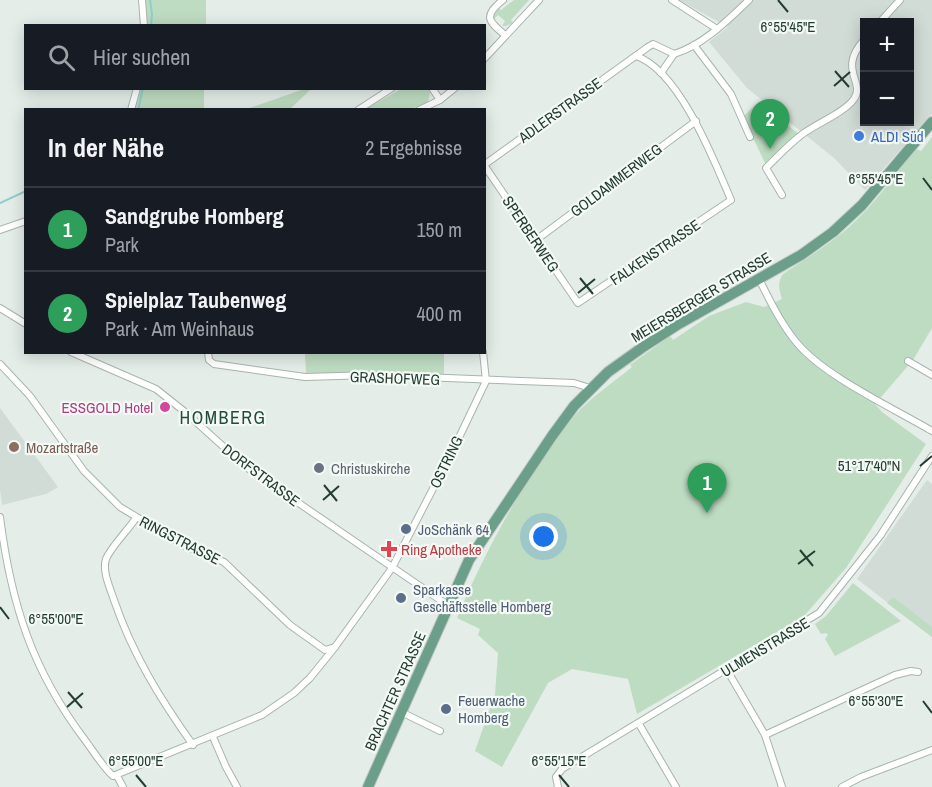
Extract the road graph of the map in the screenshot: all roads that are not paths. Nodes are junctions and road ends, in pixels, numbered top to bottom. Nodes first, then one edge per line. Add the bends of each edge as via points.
1 (142, 0) edge
2 (503, 0) edge
3 (539, 0) edge
4 (672, 0) edge
5 (749, 0) edge
6 (900, 0) edge
7 (884, 18) edge
8 (144, 24) edge
9 (717, 29) junction
10 (505, 35) junction
11 (860, 44) edge
12 (694, 45) junction
13 (674, 54) junction
14 (636, 56) junction
15 (486, 57) edge
16 (661, 73) junction
17 (136, 90) edge
18 (389, 90) edge
19 (433, 90) edge
20 (452, 90) edge
21 (440, 100) junction
22 (132, 108) edge
23 (361, 108) edge
24 (423, 108) edge
25 (696, 121) junction
26 (932, 122) edge
27 (750, 137) dead end
28 (486, 164) edge
29 (486, 168) edge
30 (782, 195) dead end
31 (24, 222) edge
32 (0, 230) edge
33 (536, 240) junction
34 (759, 279) junction
35 (578, 303) joint
36 (0, 308) edge
37 (24, 323) edge
38 (76, 354) edge
39 (208, 354) edge
40 (483, 354) edge
41 (908, 361) dead end
42 (0, 364) edge
43 (932, 375) edge
44 (486, 381) junction
45 (590, 388) junction
46 (932, 431) edge
47 (932, 456) edge
48 (0, 517) edge
49 (136, 518) junction
50 (392, 568) junction
51 (449, 606) junction
52 (335, 647) junction
53 (728, 670) junction
54 (918, 672) dead end
55 (401, 712) junction
56 (639, 724) junction
57 (440, 731) dead end
58 (765, 735) junction
59 (213, 737) junction
60 (193, 744) junction
61 (932, 750) edge
62 (115, 776) junction
63 (123, 787) edge
64 (237, 787) edge
65 (368, 787) edge
66 (558, 787) edge
67 (676, 787) edge
68 (782, 787) edge
69 (842, 787) edge

1 - 8 street
2 - 10 street via 489,18
3 - 10 street
4 - 9 street
5 - 9 street
6 - 7 street
9 - 12 street
10 - 15 street
11 - 30 street via 851,65 855,99 802,134 766,168
12 - 13 street
12 - 27 street via 731,94
13 - 14 street, ADLERSTRASSE via 653,44
13 - 16 street
14 - 16 street
14 - 28 street, ADLERSTRASSE
16 - 25 street
17 - 22 street
18 - 23 street
19 - 21 street
20 - 21 street
21 - 24 street
25 - 33 street, GOLDAMMERWEG
25 - 35 street, FALKENSTRASSE via 731,200
26 - 34 main road, MEIERSBERGER STRASSE via 844,223 810,249
29 - 33 street, SPERBERWEG
31 - 32 street
33 - 35 street, SPERBERWEG
34 - 45 main road, MEIERSBERGER STRASSE via 660,336
34 - 46 street via 785,327 810,357
36 - 37 street
38 - 50 street, DORFSTRASSE via 156,389 246,466
39 - 44 street, GRASHOFWEG via 213,364 305,377 372,375
40 - 44 street
41 - 43 street
42 - 49 street, RINGSTRASSE via 30,396 84,471
44 - 45 street, GRASHOFWEG via 574,383
44 - 50 street, OSTRING
45 - 51 main road, MEIERSBERGER STRASSE via 565,417 487,532 469,560
47 - 53 street, ULMENSTRASSE via 880,536 827,605 809,621
48 - 62 street via 13,591 30,646 60,705
49 - 52 street, RINGSTRASSE via 185,546 224,562 290,625 325,650
49 - 60 street via 106,559 109,585 146,673
50 - 51 street, DORFSTRASSE
50 - 52 street
51 - 55 main road, BRACHTER STRASSE
52 - 59 street via 294,693 262,715
53 - 56 street, ULMENSTRASSE
53 - 58 street
54 - 58 street via 895,675
55 - 57 street
55 - 65 main road, BRACHTER STRASSE
56 - 66 street, ULMENSTRASSE via 562,769 556,777
56 - 67 street
58 - 68 street
59 - 60 street
59 - 64 street
60 - 62 street
61 - 69 street
62 - 63 street

